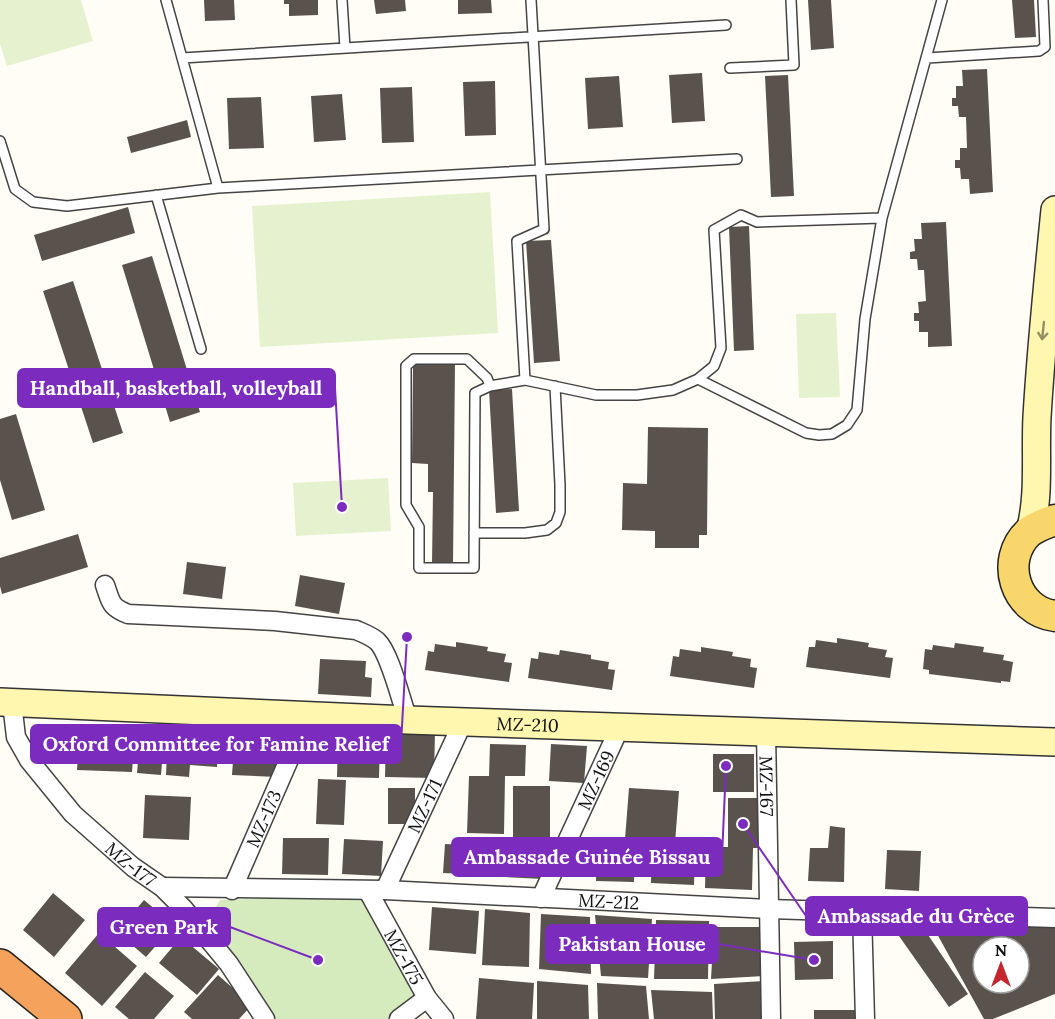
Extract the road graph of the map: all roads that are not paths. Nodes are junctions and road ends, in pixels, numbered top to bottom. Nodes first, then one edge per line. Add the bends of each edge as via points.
1 (166, 0) edge
2 (342, 0) edge
3 (531, 0) edge
4 (791, 0) edge
5 (942, 0) edge
6 (1043, 0) edge
7 (726, 25) dead end
8 (533, 37) junction
9 (345, 48) junction
10 (182, 58) junction
11 (927, 58) junction
12 (730, 68) dead end
13 (0, 141) edge
14 (737, 159) dead end
15 (541, 170) junction
16 (219, 188) junction
17 (156, 195) junction
18 (1055, 210) edge
19 (882, 218) junction
20 (201, 349) dead end
21 (525, 380) junction
22 (698, 380) junction
23 (489, 386) junction
24 (555, 386) junction
25 (1042, 526) edge
26 (474, 533) junction
27 (105, 585) dead end
28 (1053, 620) edge
29 (6, 703) edge
30 (308, 716) junction
31 (408, 720) junction
32 (463, 722) junction
33 (620, 728) junction
34 (766, 732) junction
35 (1055, 742) edge
36 (162, 887) junction
37 (232, 890) junction
38 (376, 890) junction
39 (541, 898) junction
40 (769, 909) junction
41 (862, 912) junction
42 (1055, 918) edge
43 (0, 966) edge
44 (0, 987) edge
45 (427, 998) junction
46 (37, 1019) edge
47 (65, 1019) edge
48 (264, 1019) edge
49 (399, 1019) edge
50 (444, 1019) edge
51 (771, 1019) edge
52 (866, 1019) edge

1 - 10 lane
2 - 9 lane
3 - 8 lane
4 - 12 lane via 794,65
5 - 11 lane
6 - 11 lane via 1045,47 1040,51
7 - 8 lane
8 - 9 lane
8 - 15 lane
9 - 10 lane
10 - 16 lane
11 - 19 lane
13 - 17 lane via 15,189 33,202 67,206
14 - 15 lane
15 - 16 lane
15 - 21 lane via 544,229 518,241
16 - 17 lane
17 - 20 lane
18 -> 25 street via 1036,430 1036,497
19 - 22 lane via 757,222 741,215 714,230 721,348 714,366
19 - 22 lane via 865,319 857,410 847,425 832,434 806,433
21 - 23 lane
21 - 24 lane
22 - 24 lane via 673,390 637,395 596,395
23 - 26 lane via 475,393
23 - 26 lane via 487,378 467,359 414,359 405,366 406,506 418,527 419,568 474,568
24 - 26 lane via 560,484 556,524 547,530 525,533
25 - 28 main road via 1020,543 1013,572 1024,600
27 - 31 street via 112,605 128,614 275,621 366,634 385,651
29 - 30 street, MZ-210
29 - 36 street, MZ-177 via 16,737 29,760 73,814
30 - 31 street, MZ-210
30 - 37 street, MZ-173
31 - 32 street, MZ-210
32 - 33 street, MZ-210
32 - 38 street, MZ-171
33 - 34 street, MZ-210
33 - 39 street, MZ-169
34 - 35 street, MZ-210
34 - 40 street, MZ-167
36 - 37 street, MZ-212
36 - 48 street, MZ-177 via 229,964
37 - 38 street, MZ-212
38 - 39 street, MZ-212
38 - 45 street, MZ-175
39 - 40 street, MZ-212
40 - 41 street, MZ-212
40 - 51 street, MZ-167
41 - 42 street, MZ-212
41 - 52 street
43 - 47 highway
44 - 46 highway
45 - 49 street
45 - 50 street, MZ-175

